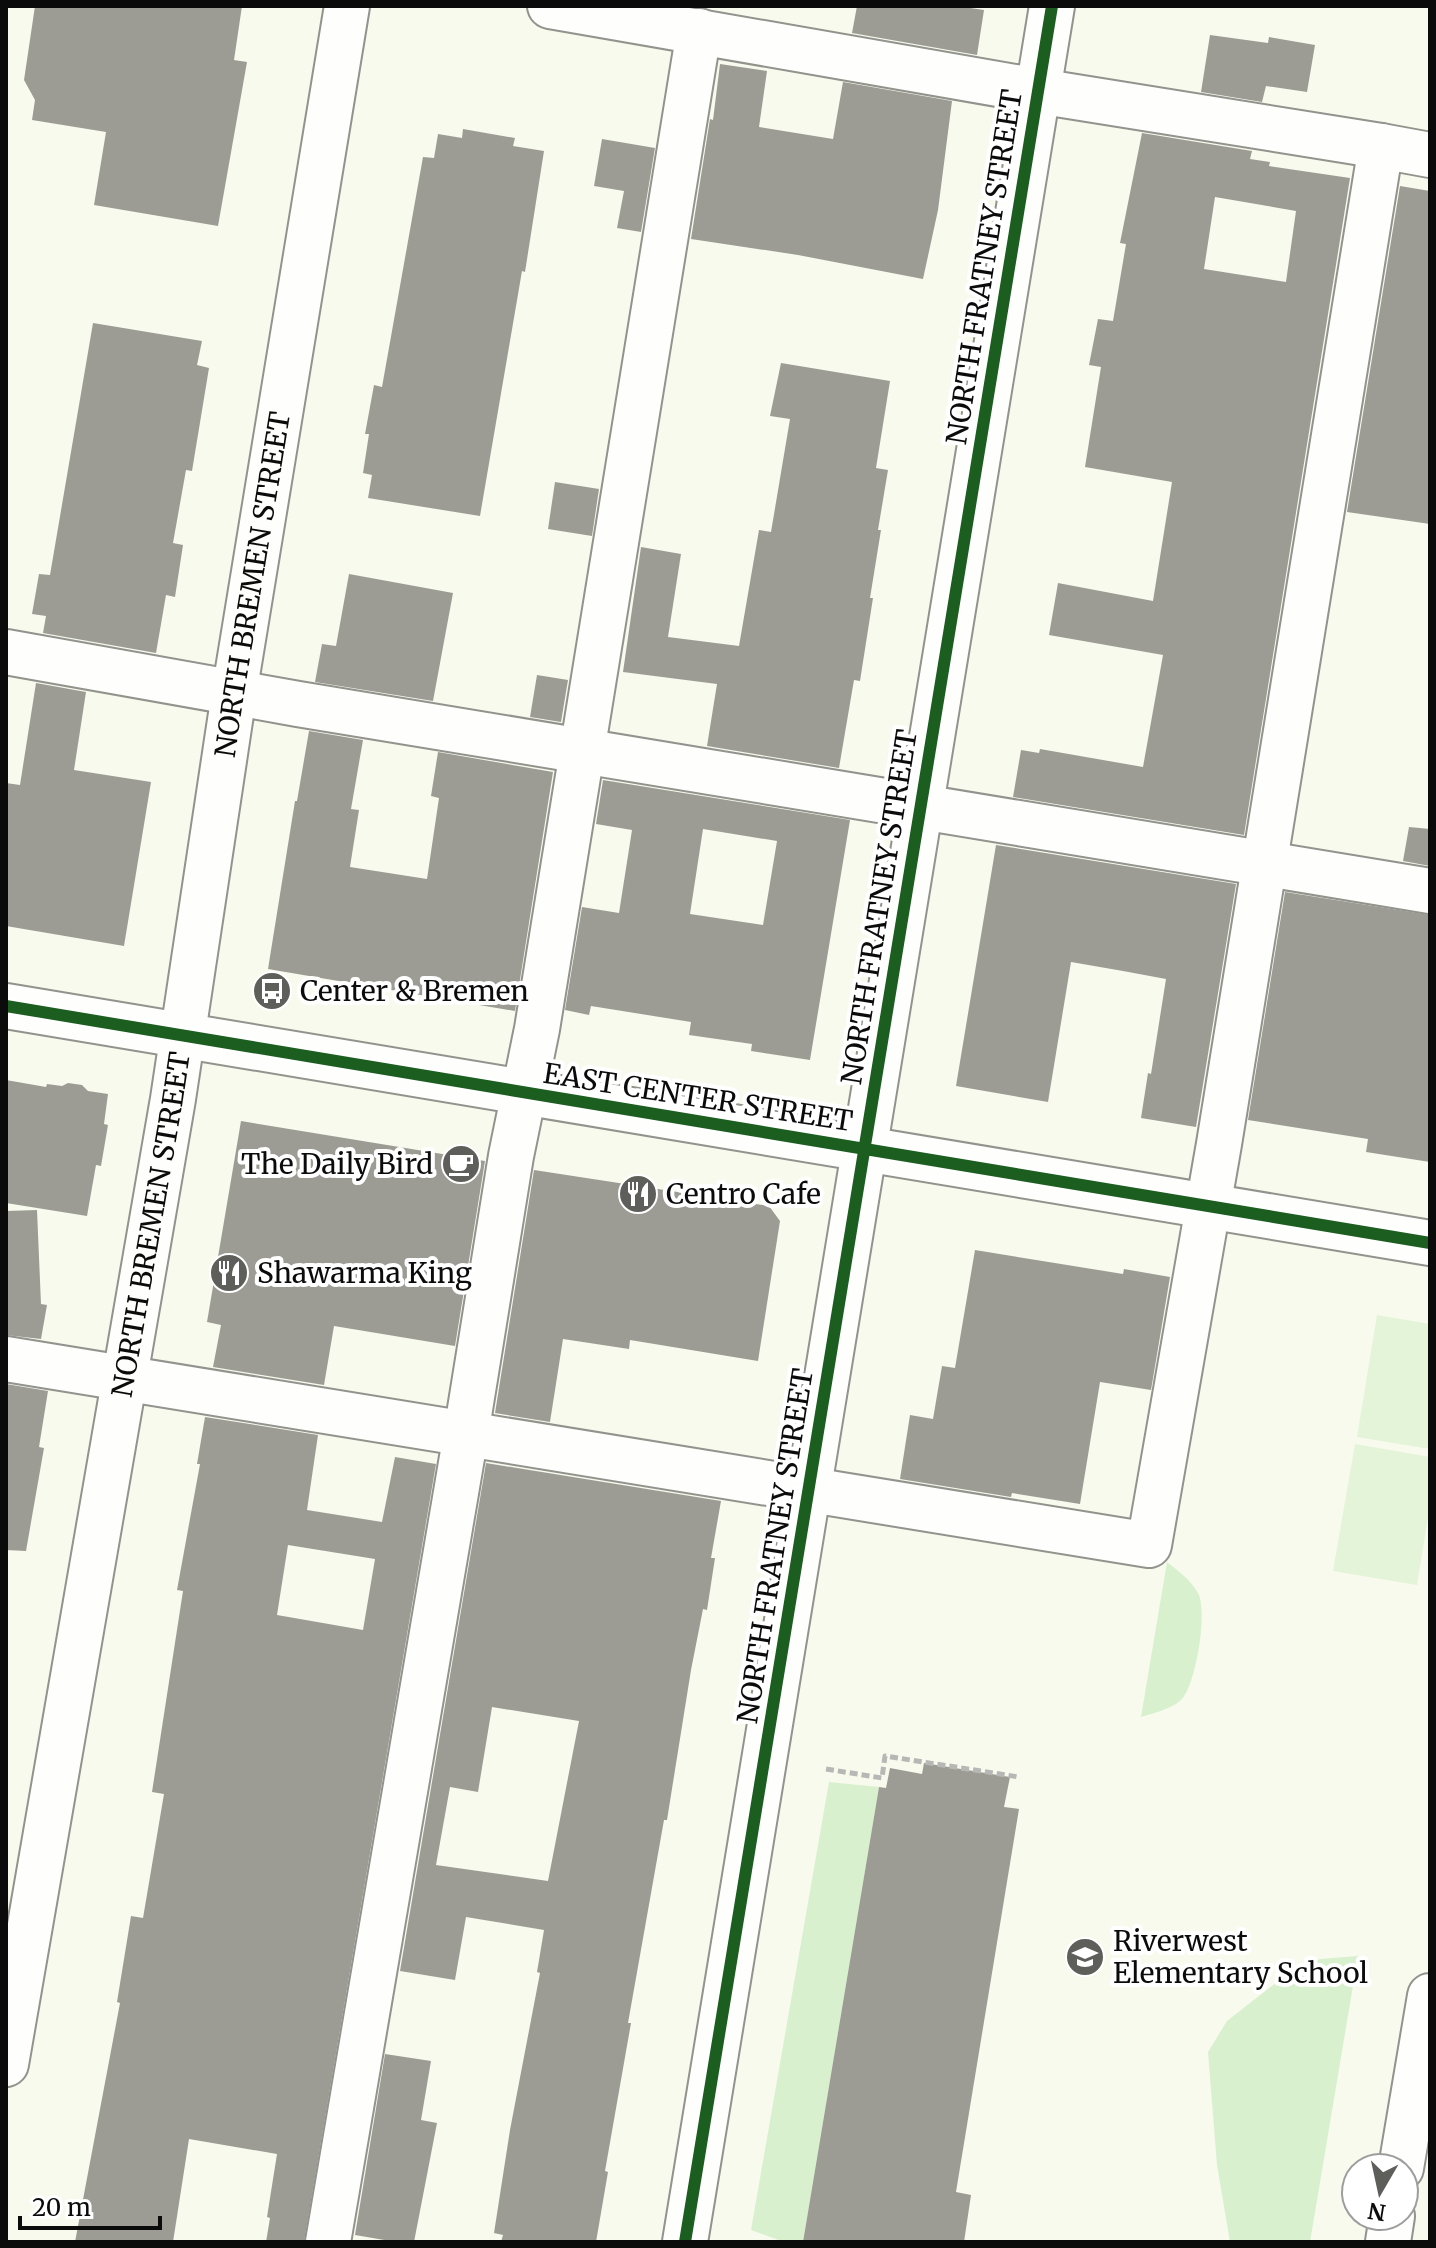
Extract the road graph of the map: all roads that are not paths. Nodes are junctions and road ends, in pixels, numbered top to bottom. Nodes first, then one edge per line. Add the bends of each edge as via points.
1 (347, 6) edge
2 (550, 6) edge
3 (1052, 6) edge
4 (699, 31) junction
5 (1038, 91) junction
6 (1381, 146) junction
7 (1430, 155) edge
8 (6, 652) edge
9 (234, 694) junction
10 (581, 752) junction
11 (919, 805) junction
12 (1264, 865) junction
13 (1430, 891) edge
14 (6, 1006) edge
15 (183, 1035) junction
16 (523, 1092) junction
17 (865, 1149) junction
18 (1208, 1206) junction
19 (1430, 1243) edge
20 (6, 1359) edge
21 (124, 1379) junction
22 (466, 1434) junction
23 (809, 1489) junction
24 (1430, 1996) edge
25 (6, 2064) edge
26 (1404, 2152) edge
27 (328, 2242) edge
28 (685, 2242) edge

1 - 9 street, NORTH BREMEN STREET
2 - 4 street
3 - 5 street, NORTH FRATNEY STREET
4 - 5 street
4 - 10 street
5 - 6 street
5 - 11 street, NORTH FRATNEY STREET
6 - 7 street
6 - 12 street
8 - 9 street
9 - 10 street
9 - 15 street, NORTH BREMEN STREET
10 - 11 street
10 - 16 street
11 - 12 street
11 - 17 street, NORTH FRATNEY STREET
12 - 13 street
12 - 18 street
14 - 15 street, EAST CENTER STREET
15 - 16 street, EAST CENTER STREET
15 - 21 street, NORTH BREMEN STREET
16 - 17 street, EAST CENTER STREET
16 - 22 street
17 - 18 street, EAST CENTER STREET
17 - 23 street, NORTH FRATNEY STREET
18 - 19 street, EAST CENTER STREET
18 - 23 street via 1149,1545
20 - 21 street
21 - 22 street
21 - 25 street, NORTH BREMEN STREET
22 - 23 street
22 - 27 street
23 - 28 street, NORTH FRATNEY STREET
24 - 26 street

